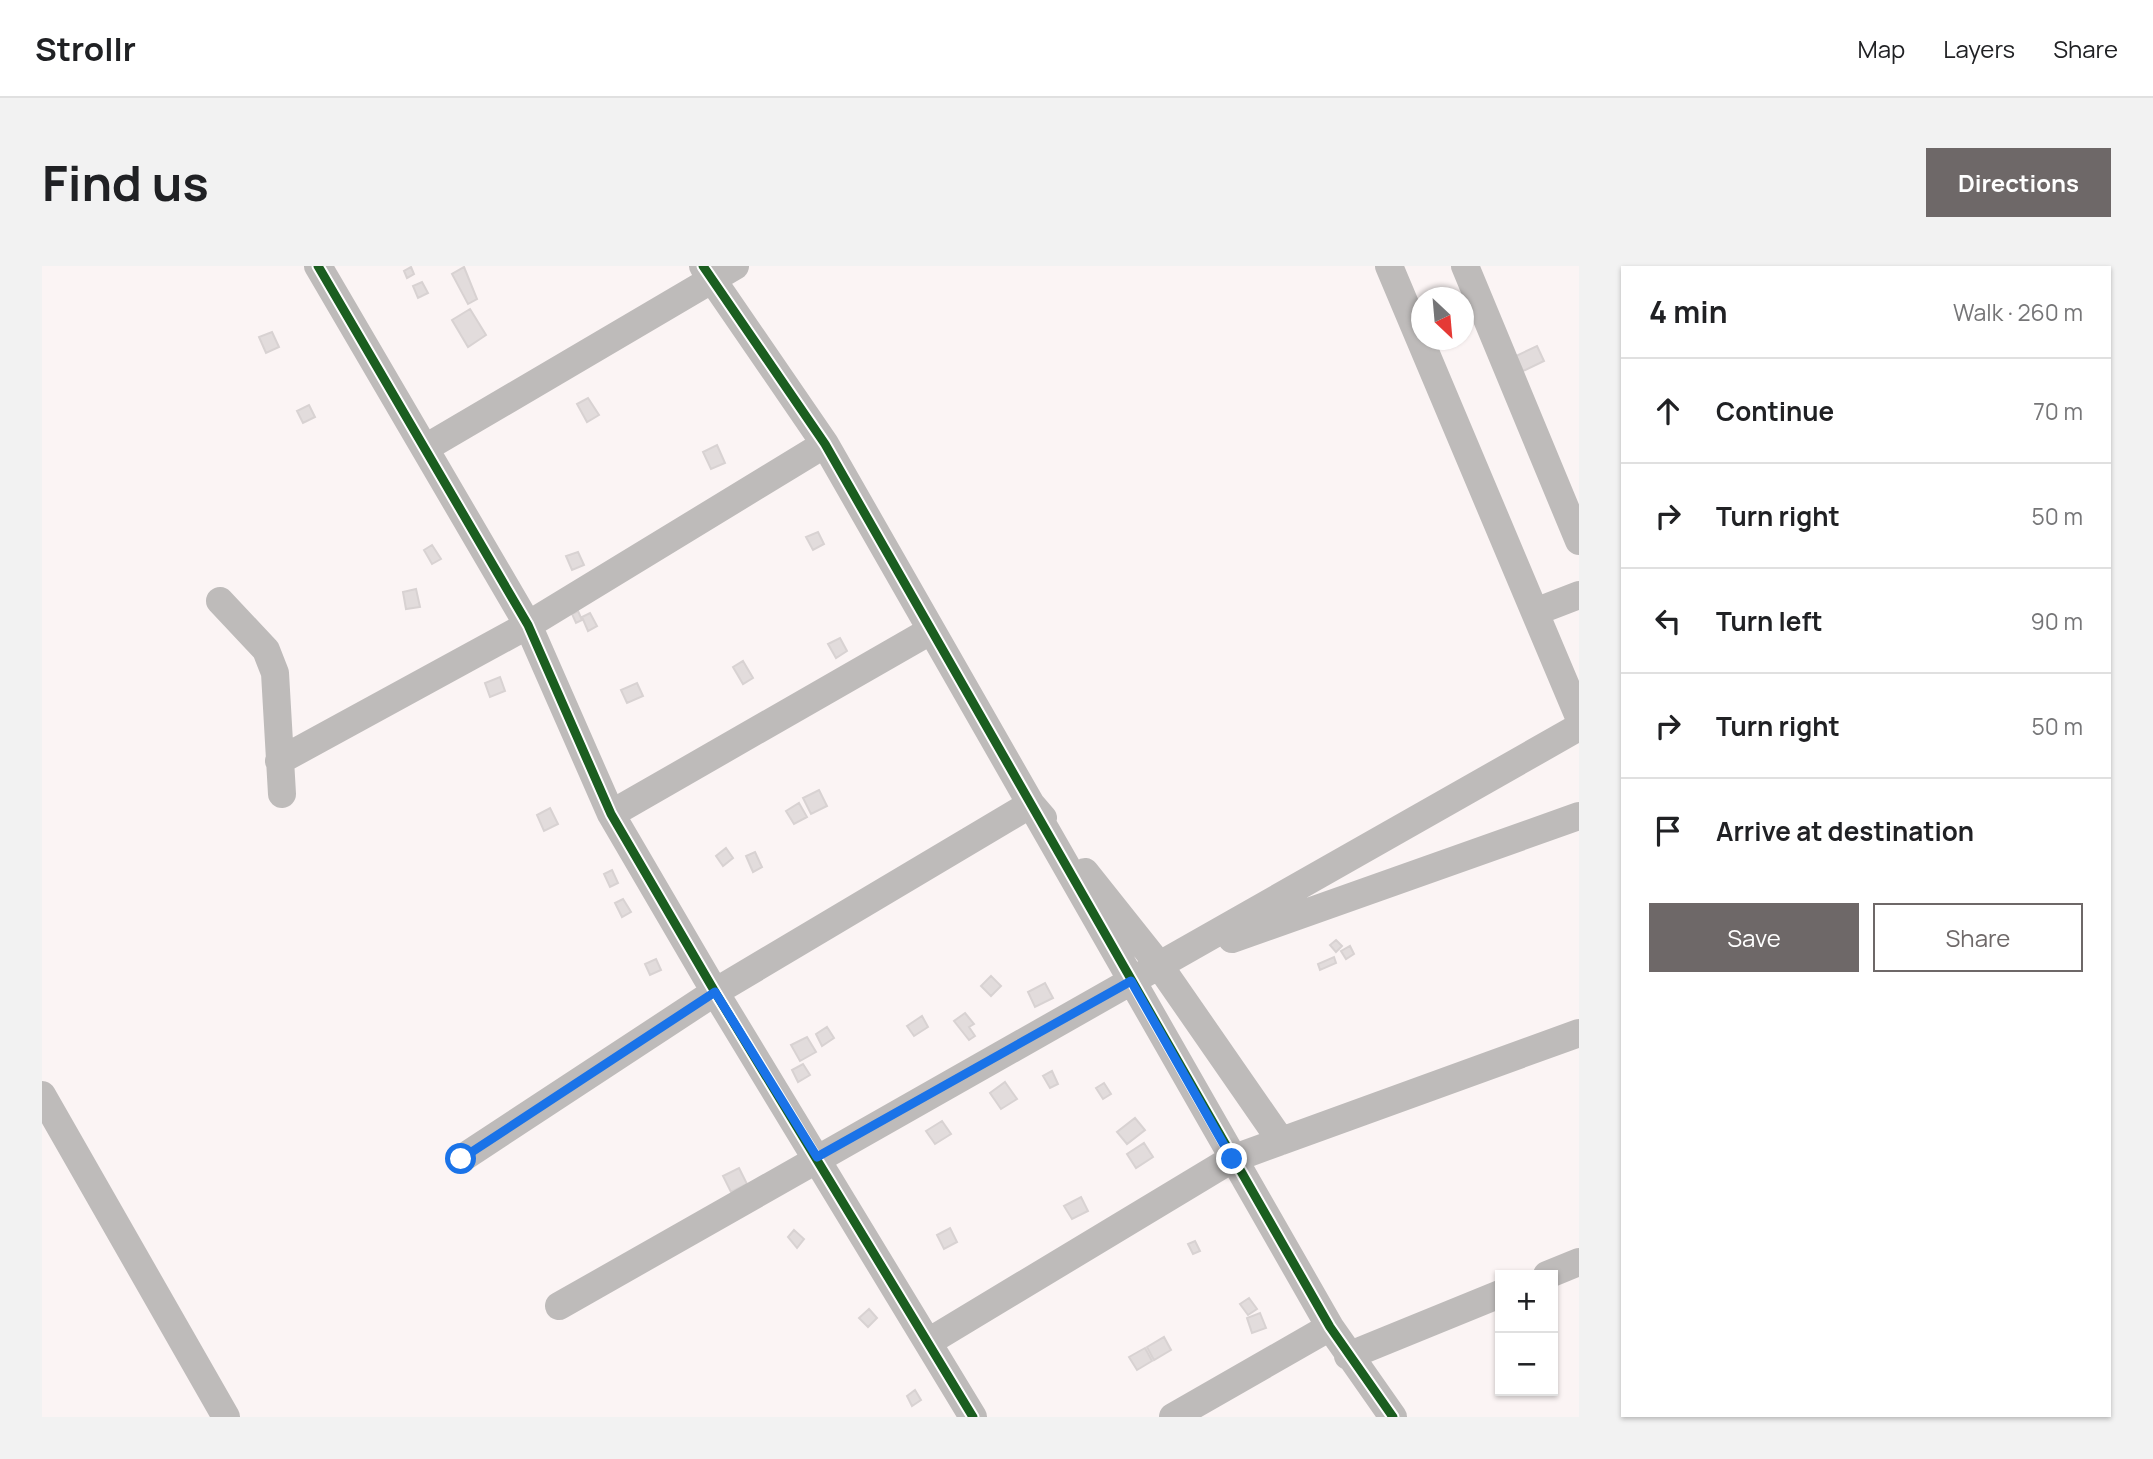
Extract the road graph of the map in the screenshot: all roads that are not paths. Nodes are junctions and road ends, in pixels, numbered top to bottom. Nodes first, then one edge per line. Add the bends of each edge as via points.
1 (1389, 266) edge
2 (1465, 266) edge
3 (323, 268) edge
4 (716, 270) edge
5 (825, 444) junction
6 (427, 447) junction
7 (1579, 541) edge
8 (1579, 595) edge
9 (220, 601) dead end
10 (1535, 612) junction
11 (528, 625) junction
12 (930, 631) junction
13 (1579, 717) edge
14 (1579, 727) edge
15 (279, 761) junction
16 (282, 794) dead end
17 (1031, 804) junction
18 (611, 814) junction
19 (1579, 816) edge
20 (1159, 965) junction
21 (1131, 981) junction
22 (715, 992) junction
23 (1579, 1033) edge
24 (42, 1095) edge
25 (1281, 1141) junction
26 (817, 1157) junction
27 (461, 1159) dead end
28 (1232, 1159) junction
29 (1579, 1262) edge
30 (1558, 1271) edge
31 (1495, 1296) edge
32 (559, 1306) dead end
33 (1330, 1327) junction
34 (930, 1341) junction
35 (1348, 1356) junction
36 (226, 1417) edge
37 (973, 1417) edge
38 (1173, 1417) edge
39 (1393, 1417) edge

1 - 10 street
2 - 7 street
3 - 6 street
4 - 5 street
4 - 6 street
5 - 11 street
5 - 12 street
6 - 11 street
8 - 10 street
9 - 15 street via 266,650 275,673
10 - 13 street
11 - 15 street
11 - 18 street
12 - 17 street
12 - 18 street
14 - 20 street
15 - 16 street
17 - 20 street
17 - 21 street
17 - 22 street
18 - 22 street
19 - 20 street
20 - 21 street
20 - 25 street
21 - 26 street
21 - 28 street
22 - 26 street
22 - 27 street
23 - 25 street
24 - 36 street
25 - 28 street
26 - 32 street
26 - 34 street
28 - 33 street
28 - 34 street
29 - 30 street
31 - 35 street
33 - 35 street
33 - 38 street
34 - 37 street
35 - 39 street

